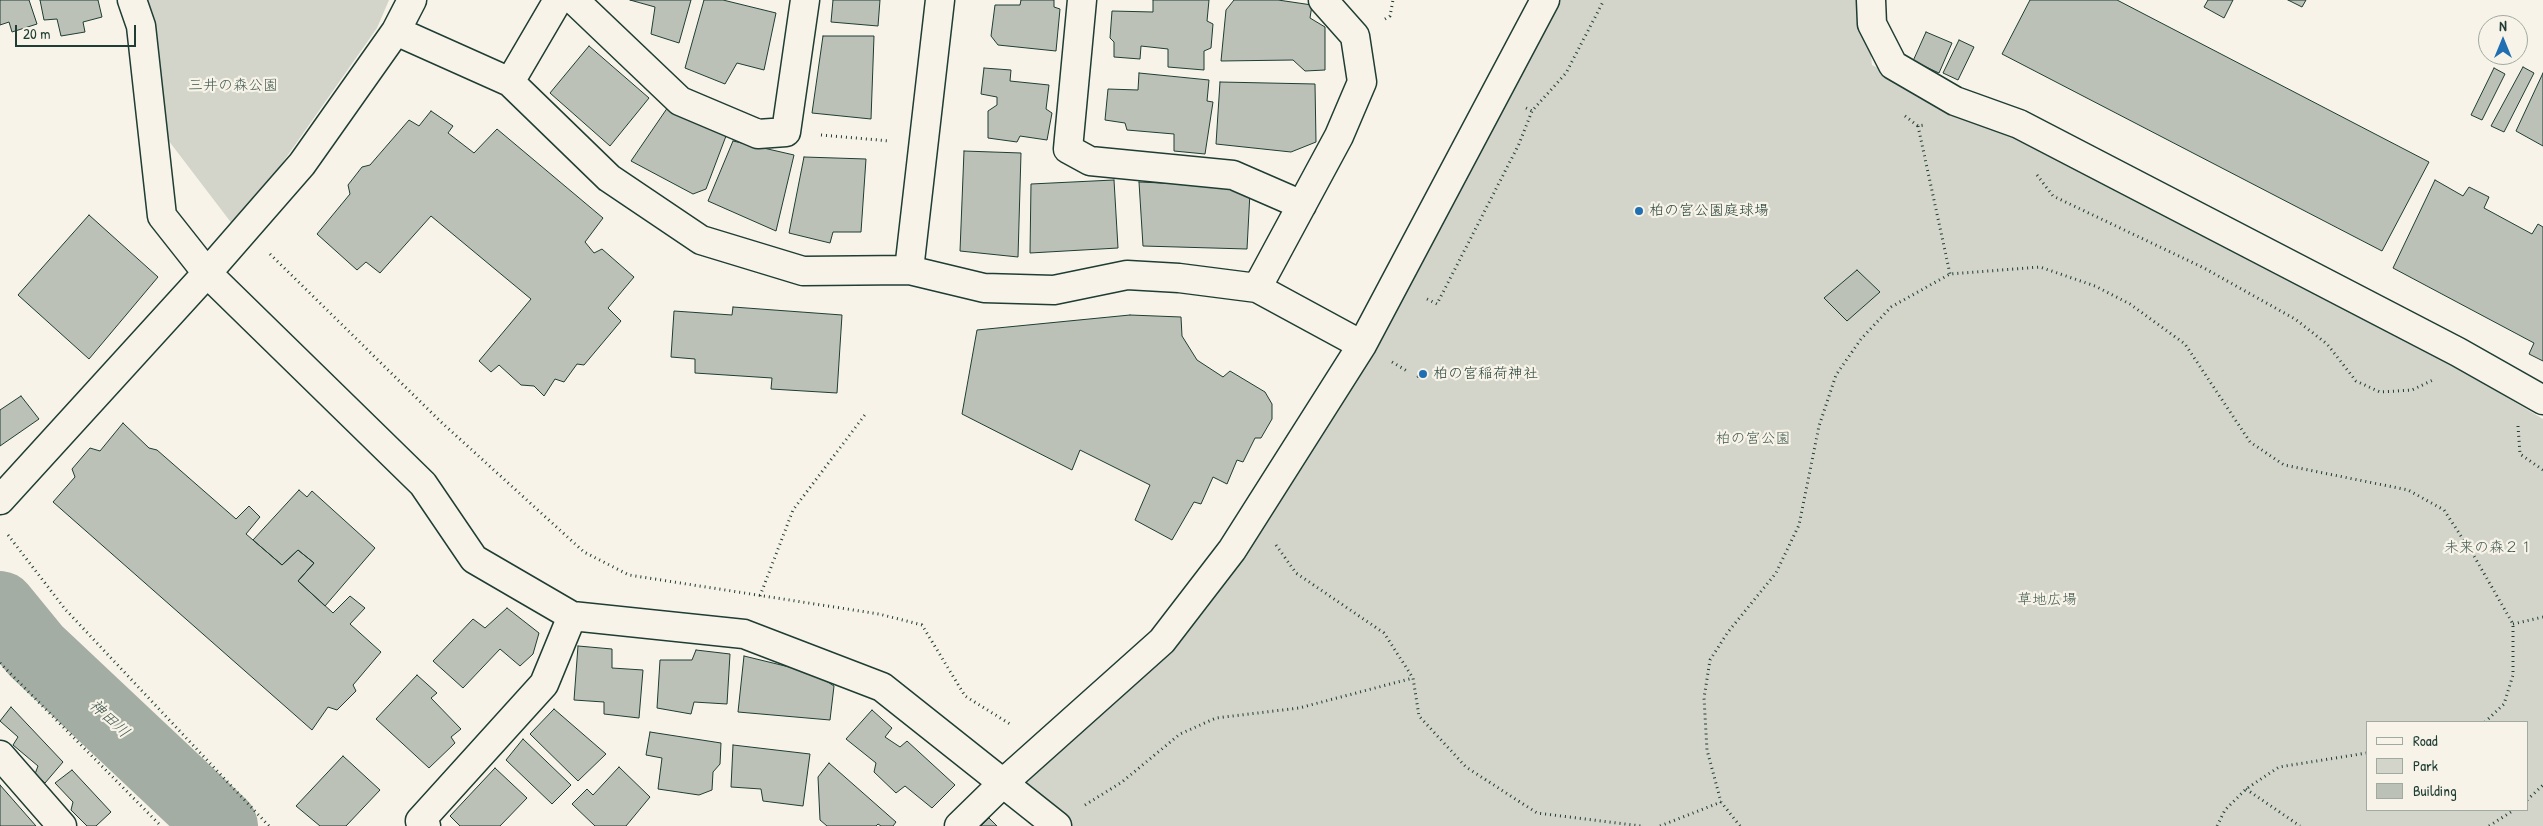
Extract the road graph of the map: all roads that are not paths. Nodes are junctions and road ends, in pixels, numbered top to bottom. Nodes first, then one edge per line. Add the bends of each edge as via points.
1 (132, 0) edge
2 (412, 0) edge
3 (558, 0) edge
4 (574, 0) edge
5 (805, 0) edge
6 (940, 0) edge
7 (1082, 0) edge
8 (1323, 0) edge
9 (1545, 0) edge
10 (1871, 0) edge
11 (396, 31) junction
12 (510, 82) junction
13 (1302, 204) junction
14 (909, 270) junction
15 (207, 273) junction
16 (1257, 288) junction
17 (1362, 345) junction
18 (2543, 400) edge
19 (0, 500) edge
20 (572, 616) junction
21 (0, 755) edge
22 (1002, 784) junction
23 (1055, 825) edge
24 (62, 826) edge
25 (426, 826) edge
26 (959, 826) edge

1 - 15 street via 141,26 162,216
2 - 11 street
3 - 12 street
4 - 5 street via 680,101 758,134 786,132
6 - 14 street
7 - 13 street via 1068,148 1090,161 1233,175
8 - 13 street via 1355,36 1362,82 1339,136
9 - 17 street
10 - 18 street via 1872,24 1893,66 1955,101 2019,124 2458,352
11 - 12 street
11 - 15 street via 302,164
12 - 14 street via 609,178 701,240 803,271
13 - 16 street
14 - 16 street via 984,288 1054,290 1127,276 1179,278
15 - 19 street
15 - 20 street via 423,484 474,559
16 - 17 street
17 - 22 street via 1232,550 1162,641
20 - 22 street via 744,634 873,683
20 - 25 street via 544,684 420,821
21 - 24 street
22 - 23 street
22 - 26 street

